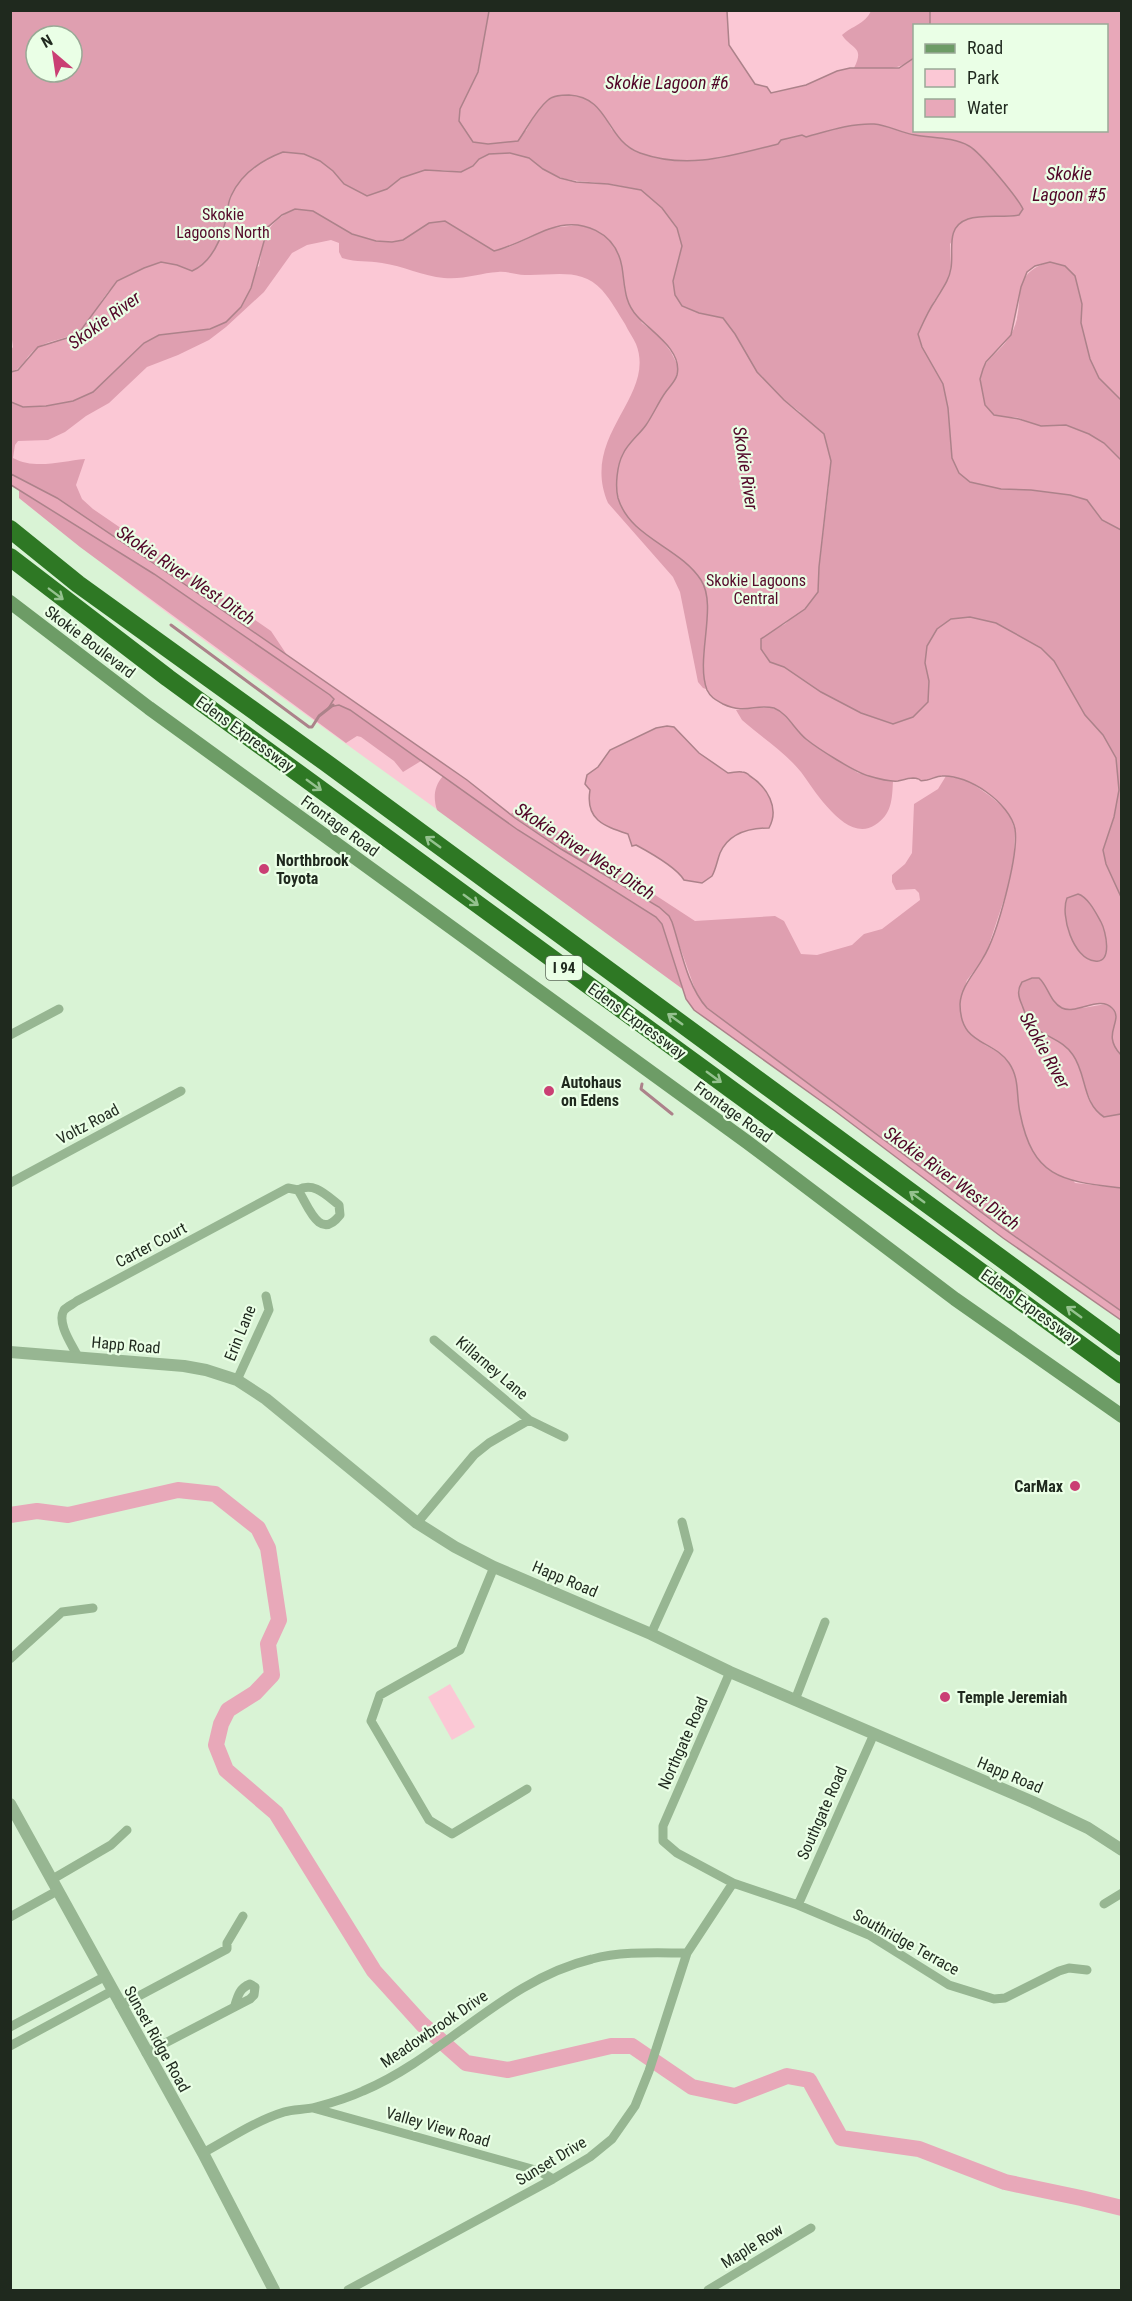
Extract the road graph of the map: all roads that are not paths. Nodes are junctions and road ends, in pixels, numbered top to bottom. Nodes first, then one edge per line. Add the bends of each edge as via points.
1 (10, 530) edge
2 (10, 557) edge
3 (10, 602) edge
4 (149, 708) joint
5 (60, 1009) dead end
6 (10, 1035) edge
7 (181, 1091) dead end
8 (10, 1183) edge
9 (298, 1190) junction
10 (266, 1296) dead end
11 (434, 1340) dead end
12 (1122, 1347) edge
13 (10, 1352) edge
14 (78, 1357) junction
15 (1122, 1375) edge
16 (237, 1380) junction
17 (1122, 1416) edge
18 (530, 1420) junction
19 (564, 1437) dead end
20 (682, 1522) dead end
21 (417, 1523) junction
22 (494, 1567) junction
23 (93, 1608) dead end
24 (825, 1622) dead end
25 (651, 1634) junction
26 (10, 1659) edge
27 (730, 1672) junction
28 (795, 1700) junction
29 (874, 1734) junction
30 (527, 1789) dead end
31 (10, 1804) edge
32 (663, 1826) joint
33 (127, 1830) dead end
34 (1122, 1850) edge
35 (733, 1883) junction
36 (54, 1886) junction
37 (1122, 1893) edge
38 (1104, 1904) dead end
39 (798, 1905) junction
40 (243, 1916) dead end
41 (10, 1917) edge
42 (687, 1953) junction
43 (1087, 1970) dead end
44 (104, 1977) junction
45 (112, 1991) junction
46 (235, 2005) dead end
47 (120, 2006) junction
48 (10, 2026) edge
49 (10, 2046) edge
50 (146, 2053) junction
51 (314, 2108) junction
52 (202, 2153) junction
53 (553, 2179) junction
54 (810, 2228) dead end
55 (274, 2290) edge
56 (348, 2290) edge
57 (708, 2290) edge

12 -> 1 highway, Edens Expressway / I 94 via 78,584
2 -> 15 highway, Edens Expressway / I 94 via 168,678
3 - 4 main road, Skokie Boulevard
4 - 17 main road, Frontage Road via 753,1147 954,1299
5 - 6 street
7 - 8 street, Voltz Road
9 - 9 street, Carter Court via 314,1186 339,1205 340,1215 334,1222 317,1222
9 - 14 street, Carter Court via 288,1188 65,1309 63,1325
10 - 16 street, Erin Lane via 269,1310
11 - 18 street, Killarney Lane
13 - 14 street, Happ Road
14 - 16 street, Happ Road via 184,1366
16 - 21 street, Happ Road via 266,1399
18 - 19 street, Killarney Lane
18 - 21 street, Killarney Lane via 474,1455
20 - 25 street via 689,1550
21 - 22 street, Happ Road
22 - 25 street, Happ Road
22 - 30 street via 460,1650 380,1695 371,1720 429,1820 452,1834
23 - 26 street via 62,1612
24 - 28 street
25 - 27 street, Happ Road
27 - 28 street, Happ Road
27 - 32 street, Northgate Road
28 - 29 street, Happ Road
29 - 34 street, Happ Road via 1088,1828
29 - 39 street, Southgate Road
31 - 36 street, Sunset Ridge Road
32 - 35 street, Southridge Terrace via 663,1841 677,1853
33 - 36 street
35 - 39 street, Southridge Terrace
35 - 42 street, Sunset Drive
36 - 41 street
36 - 44 street, Sunset Ridge Road
37 - 38 street
39 - 43 street, Southridge Terrace via 869,1935 949,1985 994,1999 1005,1998 1059,1971
40 - 47 street via 227,1949
42 - 51 street, Meadowbrook Drive via 591,1959 552,1973 392,2077
42 - 53 street, Sunset Drive via 635,2106 612,2139 591,2157
44 - 45 street, Sunset Ridge Road
44 - 48 street
45 - 47 street, Sunset Ridge Road
45 - 49 street
46 - 50 street
47 - 50 street, Sunset Ridge Road
50 - 52 street, Sunset Ridge Road
51 - 52 street, Meadowbrook Drive via 286,2111 260,2121
51 - 53 street, Valley View Road via 540,2171
52 - 55 street, Sunset Ridge Road
53 - 56 street, Sunset Drive
54 - 57 street, Maple Row

